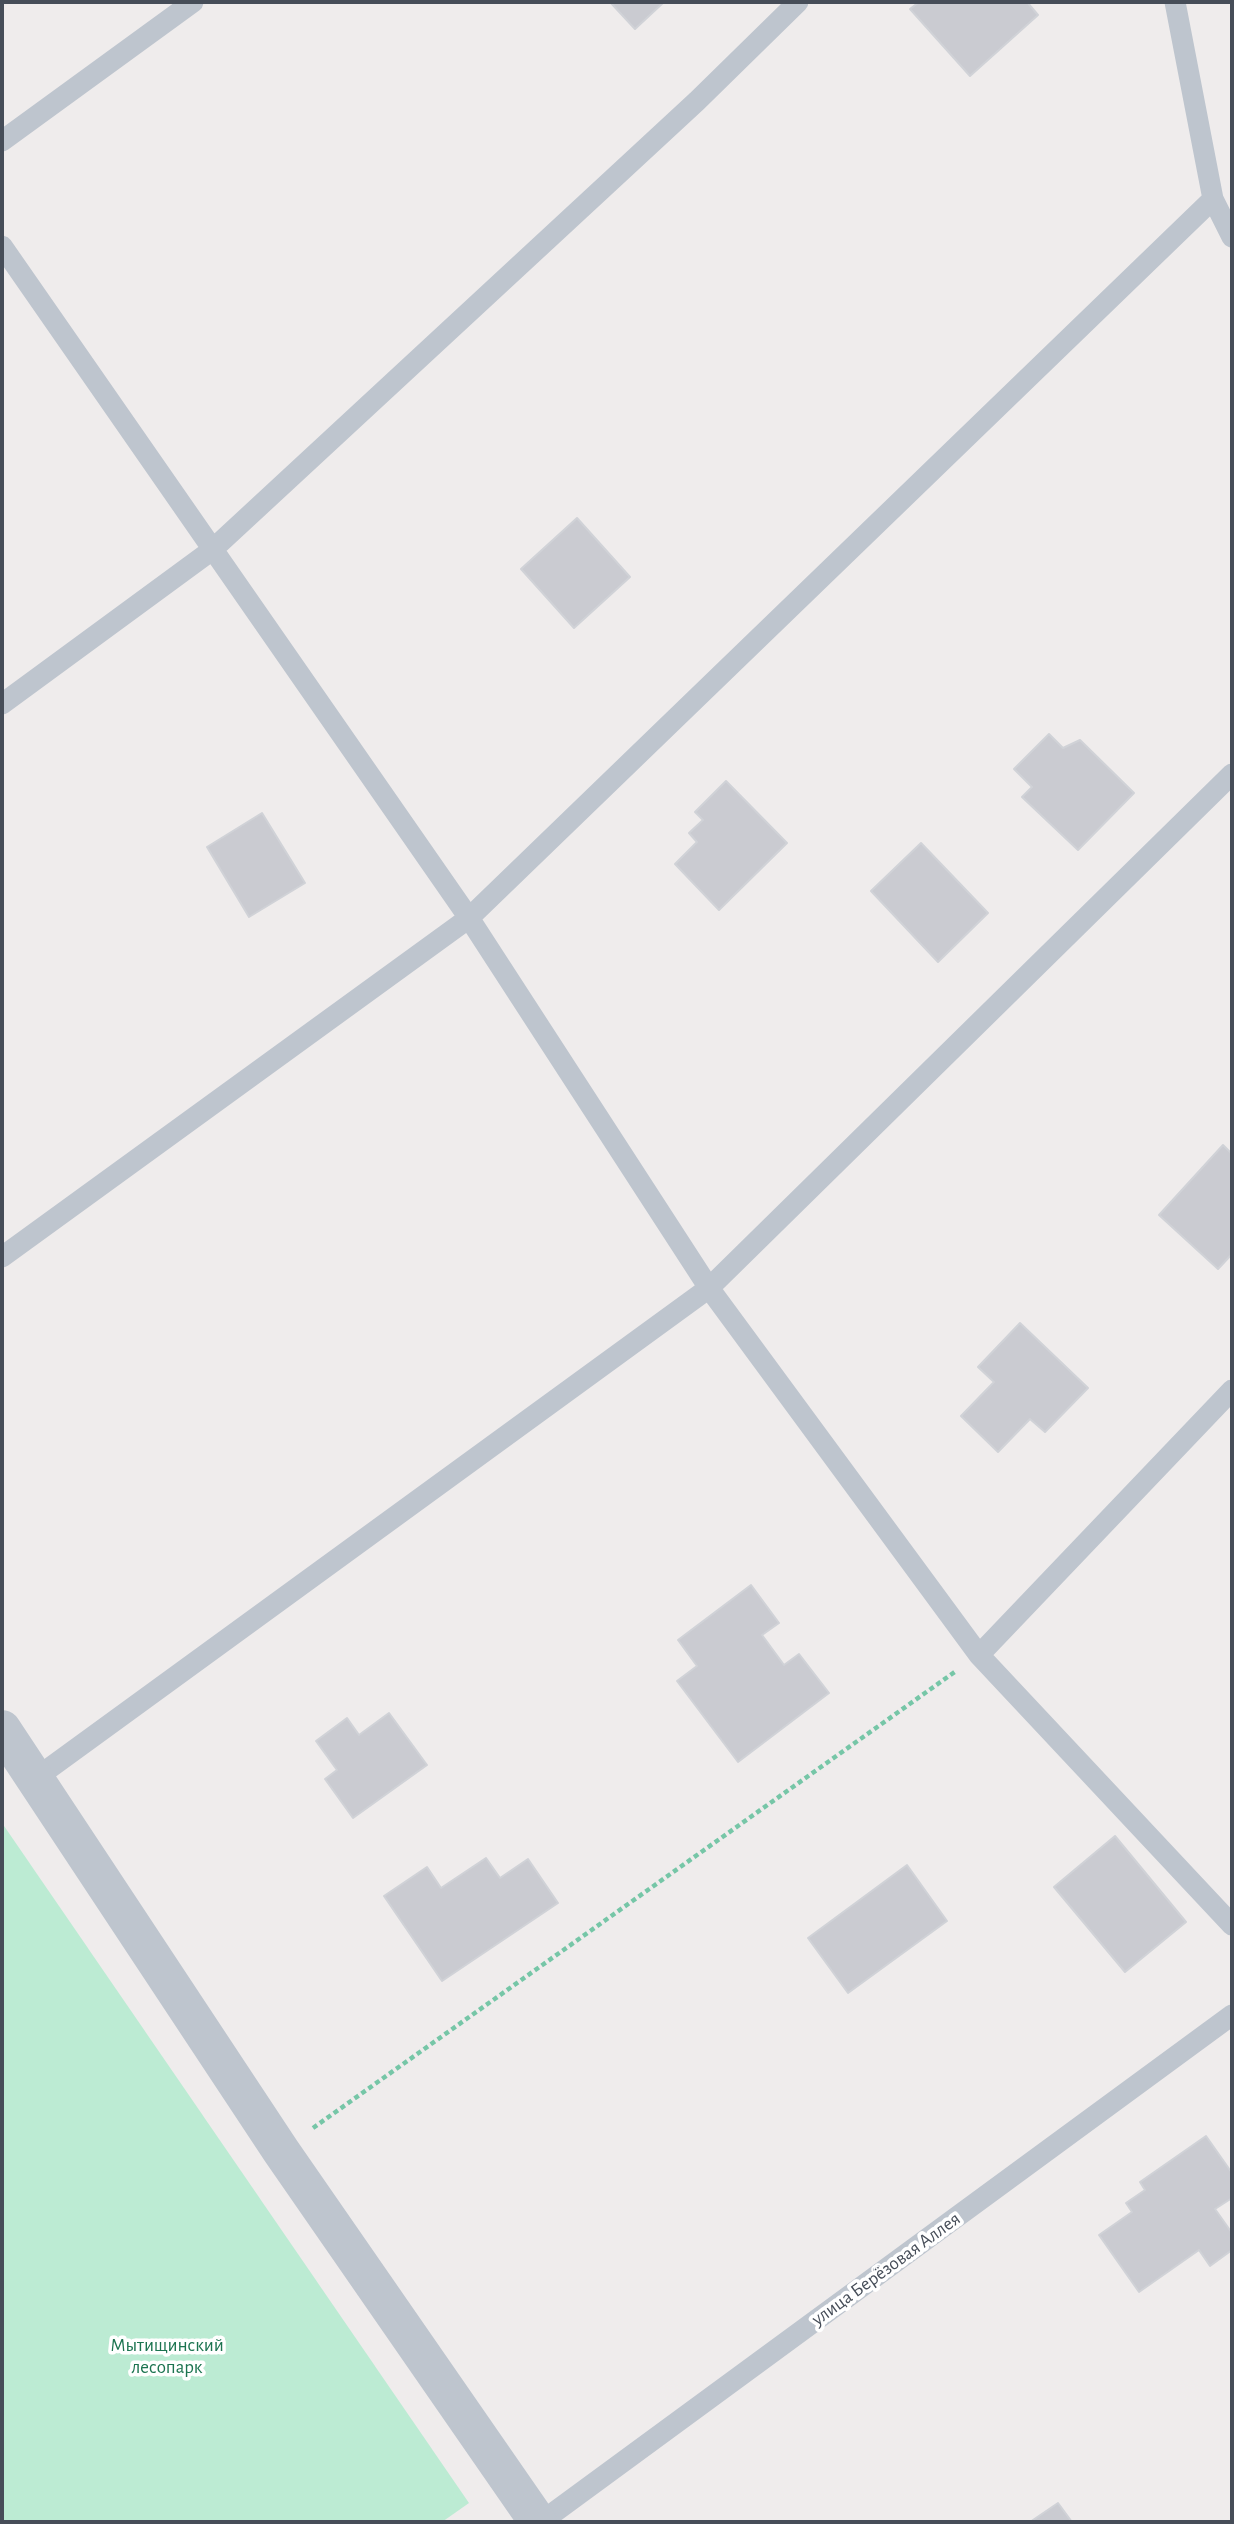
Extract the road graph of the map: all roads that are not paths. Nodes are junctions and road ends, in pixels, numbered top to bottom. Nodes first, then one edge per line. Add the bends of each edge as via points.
1 (193, 2) edge
2 (798, 2) edge
3 (1175, 2) edge
4 (2, 141) edge
5 (1213, 200) junction
6 (1232, 237) edge
7 (2, 246) edge
8 (212, 550) junction
9 (2, 704) edge
10 (1232, 774) edge
11 (469, 918) junction
12 (2, 1257) edge
13 (709, 1287) junction
14 (1232, 1390) edge
15 (979, 1655) junction
16 (2, 1729) edge
17 (36, 1778) junction
18 (1232, 1925) edge
19 (1232, 2015) edge
20 (539, 2522) edge

1 - 4 lane
2 - 8 lane
3 - 5 lane
5 - 6 lane
5 - 11 lane
7 - 8 lane
8 - 9 lane
8 - 11 lane
10 - 13 lane
11 - 12 lane
11 - 13 lane
13 - 15 lane
13 - 17 lane
14 - 15 lane
15 - 18 lane
16 - 17 street
17 - 20 street via 281,2151
19 - 20 lane, улица Берёзовая Аллея

